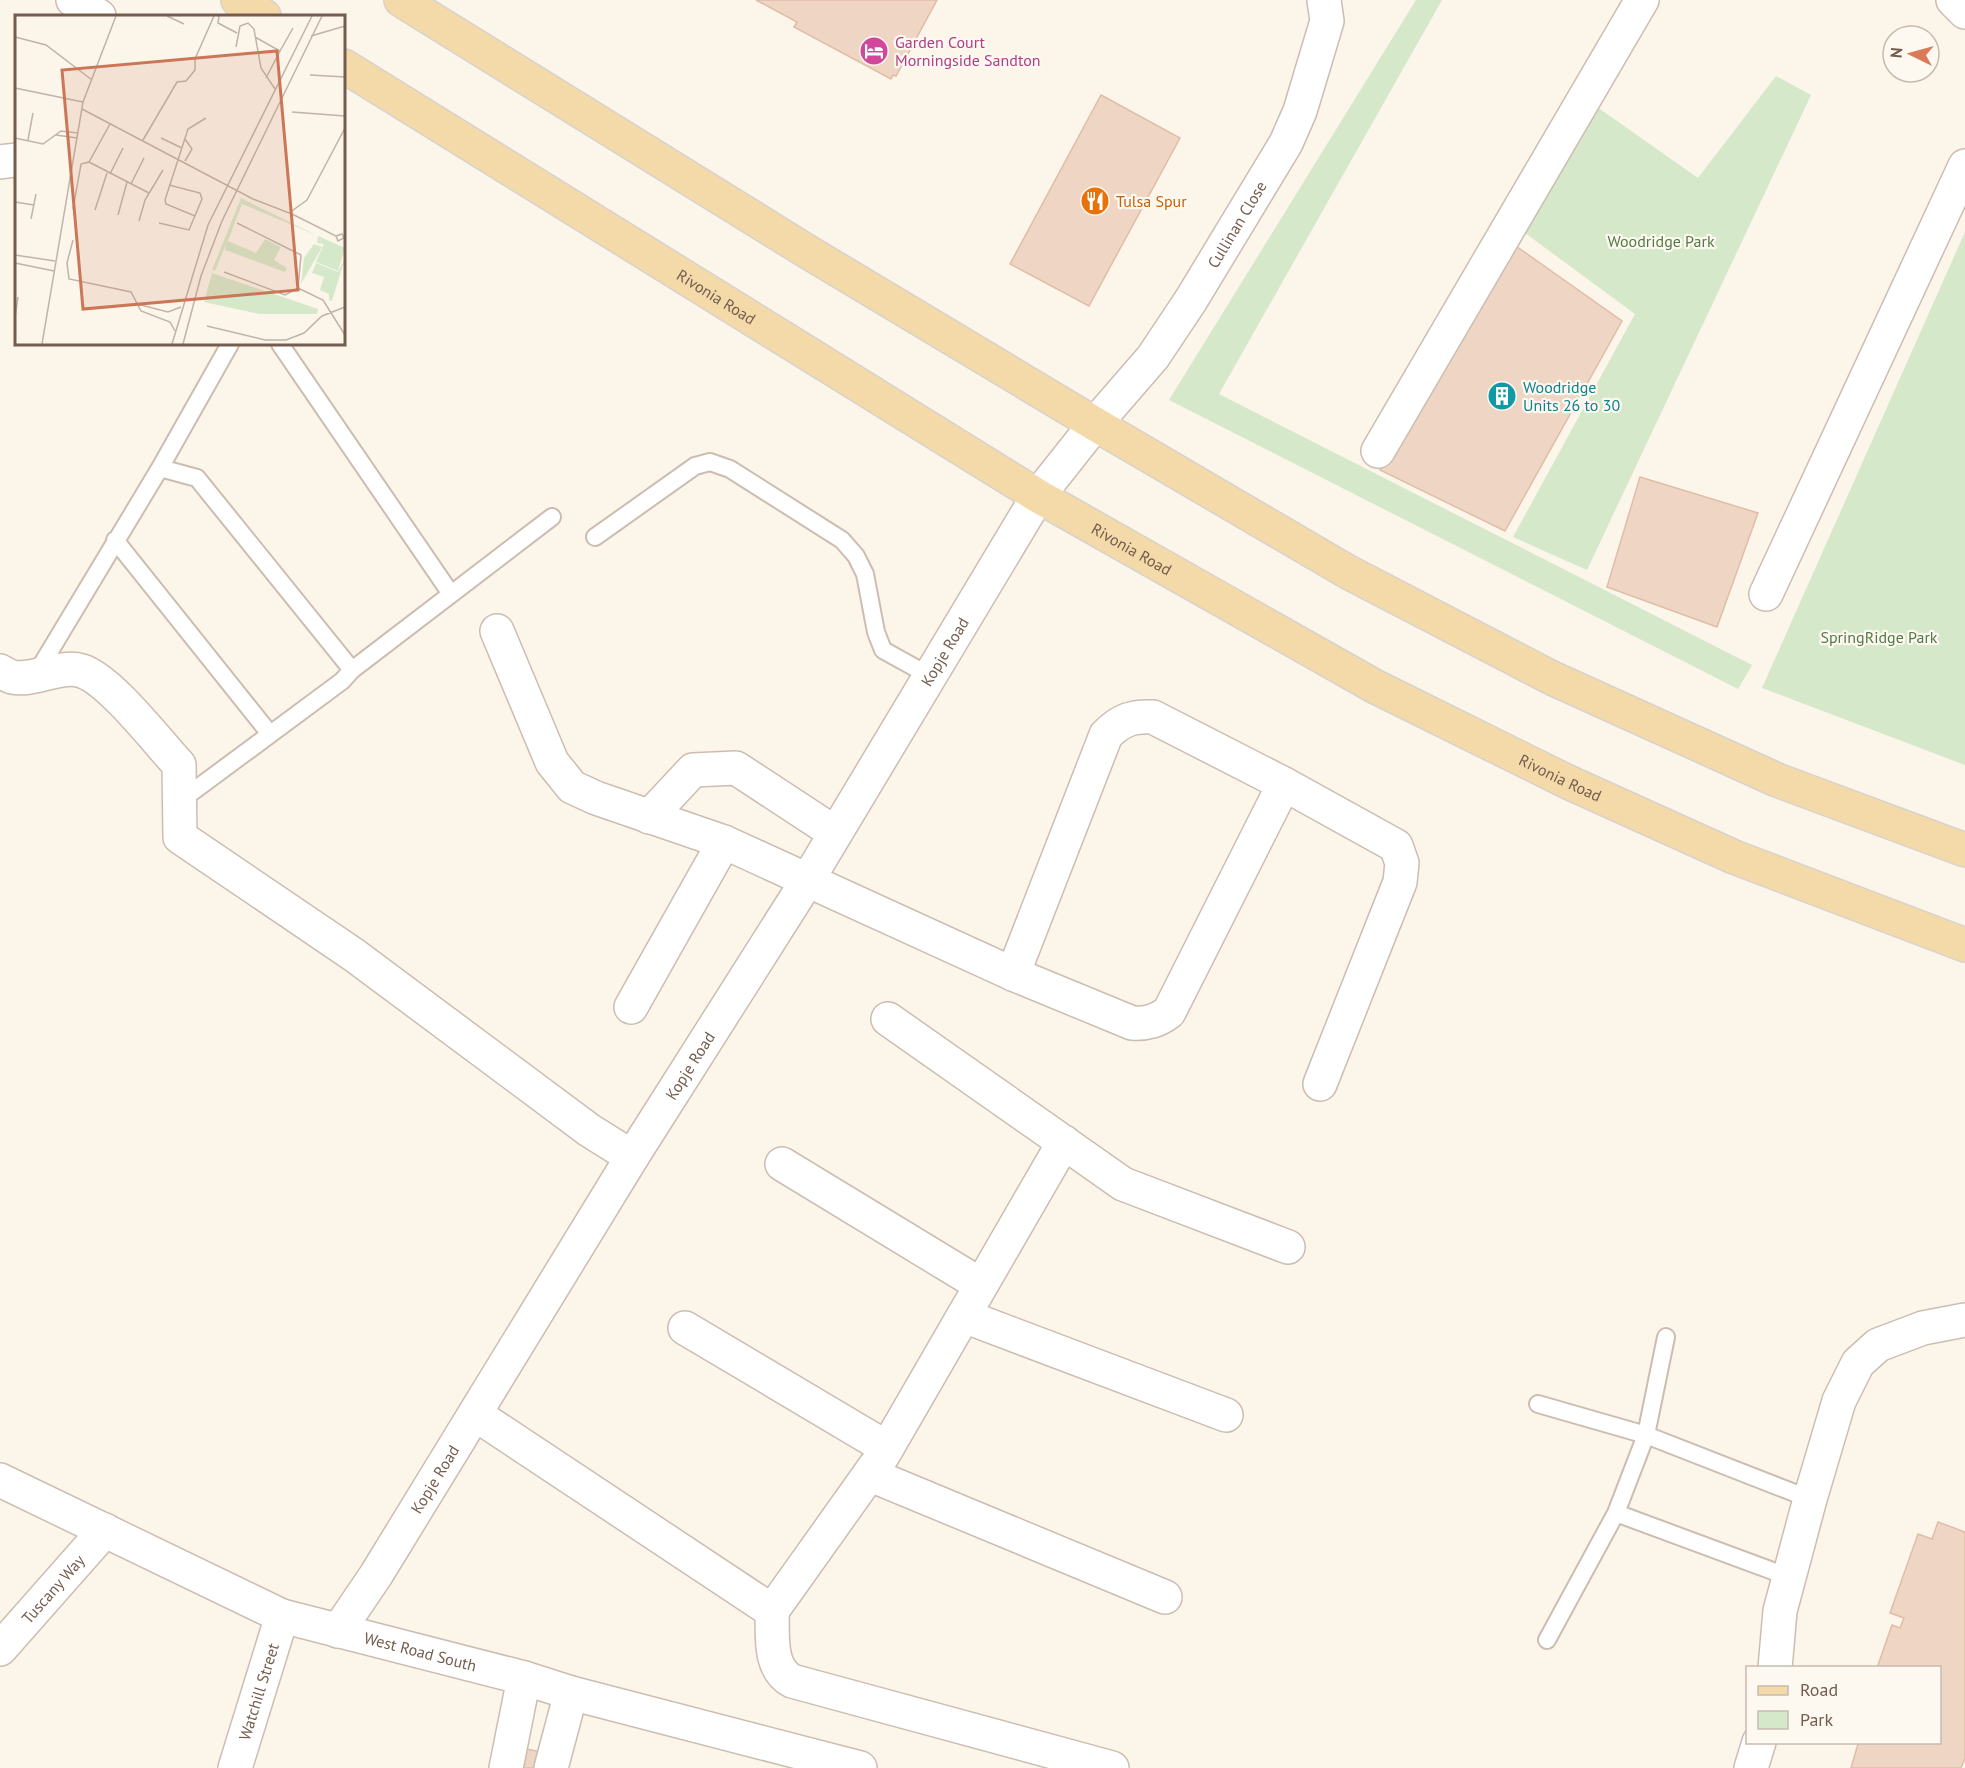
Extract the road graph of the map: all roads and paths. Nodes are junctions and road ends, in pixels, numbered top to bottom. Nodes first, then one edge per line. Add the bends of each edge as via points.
1 (73, 0) edge
2 (238, 0) edge
3 (401, 0) edge
4 (1642, 0) edge
5 (1953, 0) edge
6 (1330, 7) edge
7 (1965, 12) edge
8 (97, 15) edge
9 (262, 15) edge
10 (345, 67) edge
11 (15, 160) edge
12 (0, 162) edge
13 (1965, 166) edge
14 (229, 345) edge
15 (280, 345) edge
16 (1095, 424) junction
17 (1378, 451) dead end
18 (160, 468) junction
19 (1038, 496) junction
20 (552, 517) dead end
21 (595, 537) dead end
22 (115, 540) junction
23 (451, 594) junction
24 (1766, 594) dead end
25 (497, 631) dead end
26 (352, 669) junction
27 (15, 674) edge
28 (930, 676) junction
29 (270, 734) junction
30 (1284, 784) junction
31 (180, 801) junction
32 (649, 817) junction
33 (836, 833) junction
34 (724, 842) junction
35 (1965, 850) edge
36 (807, 880) junction
37 (1965, 945) edge
38 (1013, 975) junction
39 (631, 1007) dead end
40 (888, 1019) dead end
41 (1320, 1084) dead end
42 (1064, 1142) junction
43 (632, 1157) junction
44 (782, 1164) dead end
45 (1288, 1247) dead end
46 (981, 1285) junction
47 (964, 1316) junction
48 (1963, 1316) edge
49 (685, 1329) dead end
50 (1666, 1337) dead end
51 (1538, 1404) dead end
52 (476, 1414) junction
53 (1226, 1415) dead end
54 (1646, 1435) junction
55 (879, 1461) junction
56 (0, 1480) edge
57 (1810, 1499) junction
58 (1616, 1514) junction
59 (105, 1530) junction
60 (1789, 1577) junction
61 (1165, 1597) dead end
62 (772, 1611) junction
63 (282, 1616) junction
64 (338, 1632) junction
65 (1547, 1640) dead end
66 (0, 1648) edge
67 (1775, 1666) edge
68 (524, 1678) junction
69 (571, 1692) junction
70 (1759, 1744) edge
71 (235, 1768) edge
72 (506, 1768) edge
73 (551, 1768) edge
74 (860, 1768) edge
75 (1113, 1768) edge
76 (1751, 1768) edge

1 - 8 street
2 - 9 main road
3 - 16 main road
4 - 17 street
5 - 7 street
6 - 16 street, Cullinan Close via 1300,111 1286,143 1153,357
10 - 19 main road, Rivonia Road
11 - 12 street
13 - 24 street
14 - 18 lane
15 - 23 lane
16 - 19 street, Cullinan Close
16 - 35 main road via 1348,572 1552,678 1777,780
18 - 22 lane
18 - 26 lane via 197,478
19 - 28 street, Kopje Road
19 - 37 main road, Rivonia Road via 1374,686 1568,782 1734,857
20 - 23 lane
21 - 28 lane via 695,466 710,462 730,469 843,540 865,574 883,650
22 - 27 lane
22 - 29 lane
23 - 26 lane
25 - 32 street via 552,762 572,787
26 - 29 lane via 342,681
27 - 31 street via 81,671 100,681 179,765
28 - 33 street, Kopje Road
29 - 31 lane
30 - 38 street via 1169,1012 1159,1019 1132,1023
30 - 38 street via 1153,717 1136,716 1114,727 1106,735
30 - 41 street via 1396,846 1402,863 1400,882
31 - 43 street via 180,837 354,955 589,1130
32 - 33 street via 693,770 736,768
32 - 34 street
33 - 36 street, Kopje Road
34 - 36 street
34 - 39 street
36 - 38 street
36 - 43 street, Kopje Road
40 - 42 street
42 - 45 street via 1123,1184
42 - 46 street
43 - 52 street, Kopje Road
44 - 46 street
46 - 47 street
47 - 53 street
47 - 55 street
48 - 57 street via 1878,1344 1858,1363 1839,1401
49 - 55 street
50 - 54 lane
51 - 54 lane
52 - 62 street
52 - 64 street, Kopje Road
54 - 57 lane
54 - 58 lane
55 - 61 street
55 - 62 street
56 - 59 street, West Road South
57 - 60 street
58 - 60 lane
58 - 65 lane
59 - 63 street, West Road South
59 - 66 street, Tuscany Way
60 - 67 street via 1779,1611
62 - 75 street via 774,1654 779,1670 792,1681
63 - 64 street, West Road South
63 - 71 street, Watchill Street
64 - 68 street, West Road South
68 - 69 street, West Road South
68 - 72 street
69 - 73 street
69 - 74 street, West Road South
70 - 76 street

